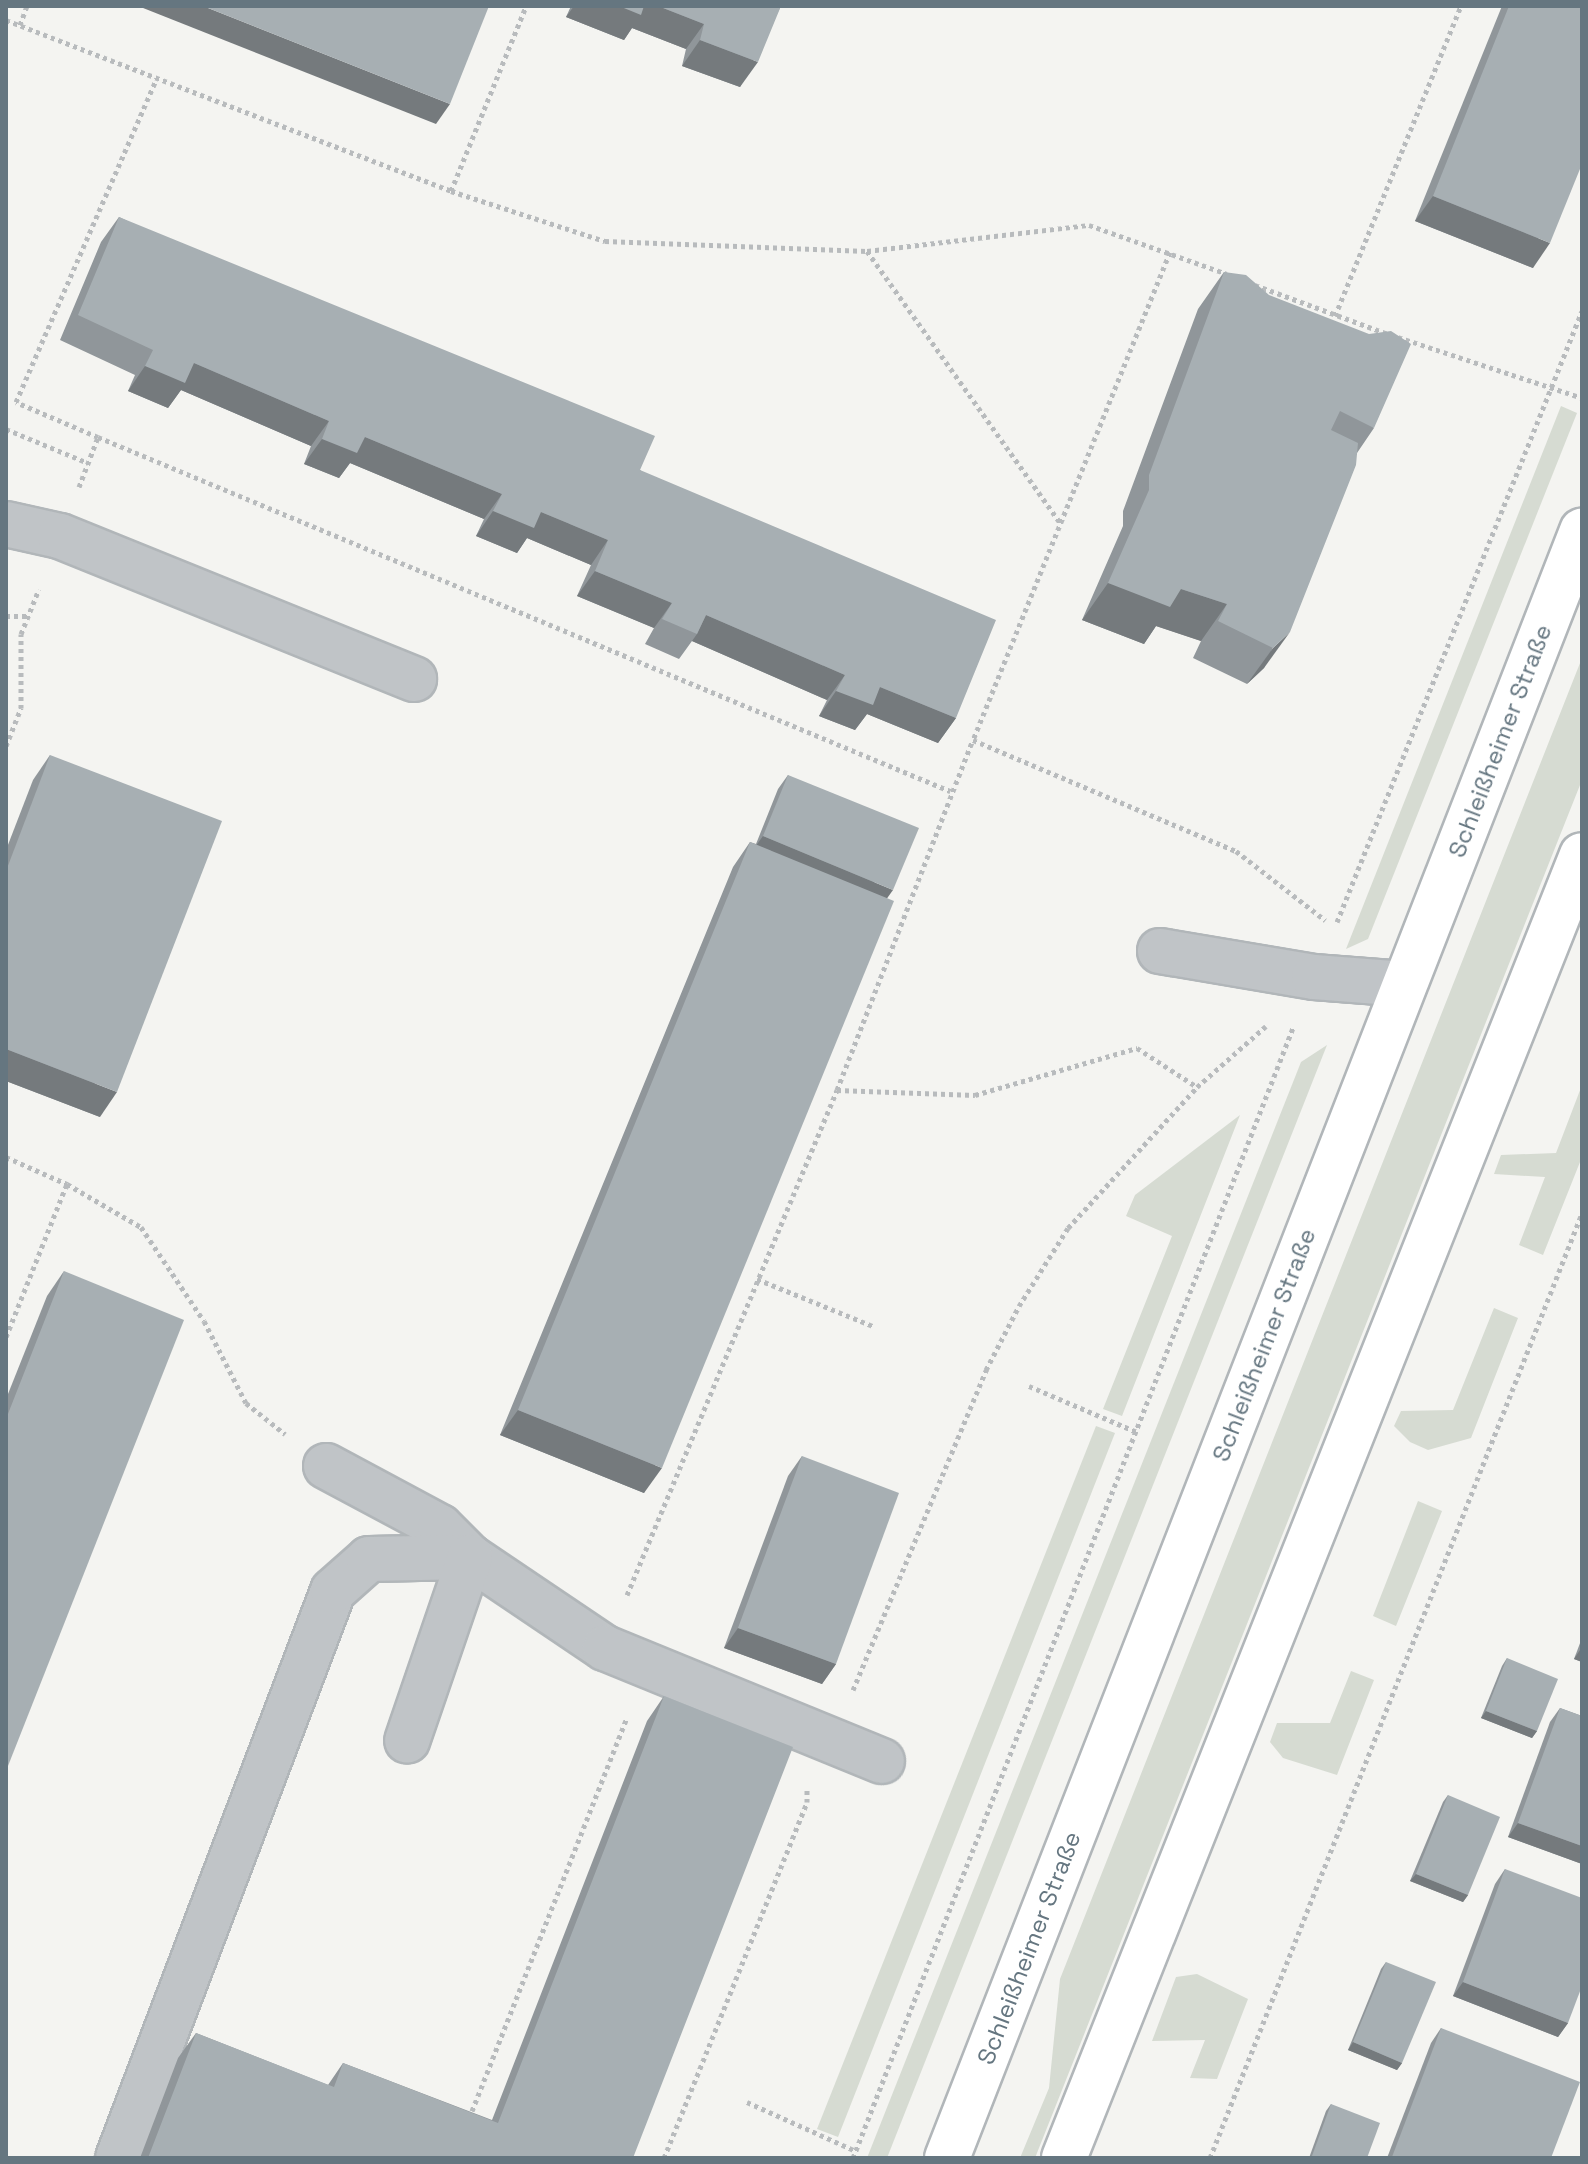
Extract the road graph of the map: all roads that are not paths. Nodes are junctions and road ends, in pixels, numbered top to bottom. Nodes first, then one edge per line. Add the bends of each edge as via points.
1 (6, 524) edge
2 (1582, 531) edge
3 (414, 679) dead end
4 (1582, 855) edge
5 (1160, 951) dead end
6 (1405, 984) junction
7 (326, 1466) road end
8 (470, 1557) junction
9 (407, 1741) dead end
10 (882, 1761) dead end
11 (953, 2151) edge
12 (118, 2158) edge
13 (1064, 2158) edge

1 - 3 lane via 60,536
2 - 6 main road, Schleißheimer Straße
4 - 13 main road
5 - 6 lane via 1314,977
6 - 11 main road, Schleißheimer Straße
7 - 8 lane via 440,1527
8 - 9 lane
8 - 10 lane via 605,1648
8 - 12 lane via 369,1559 333,1591

